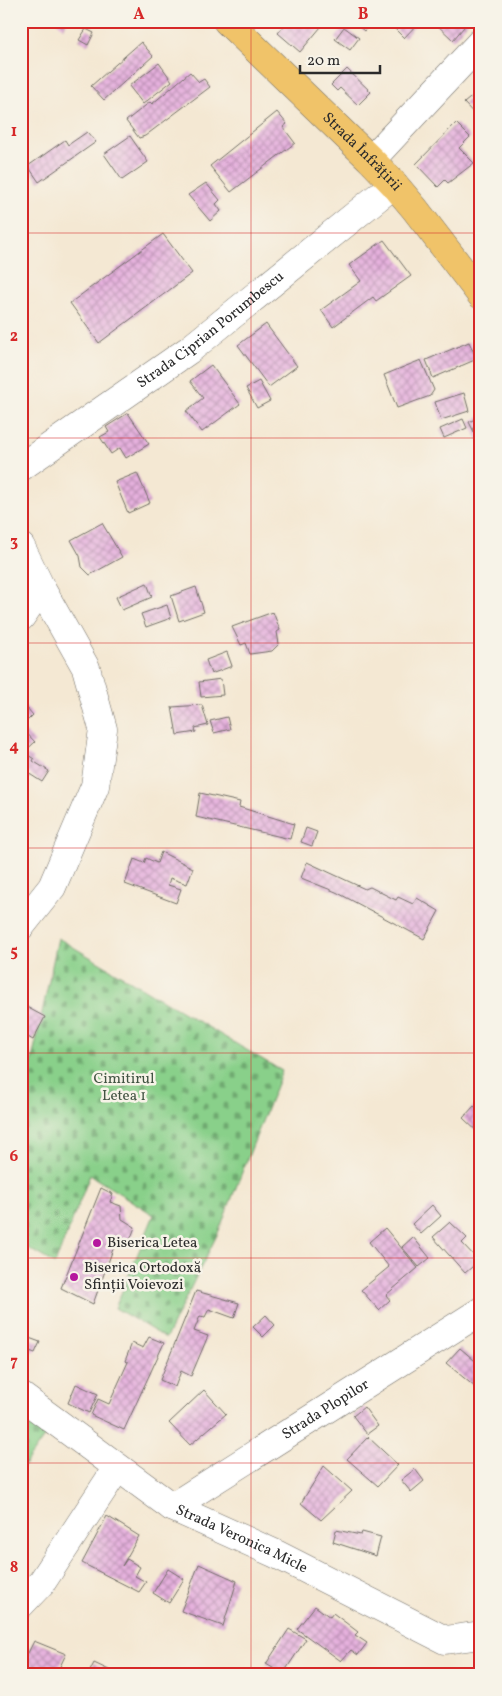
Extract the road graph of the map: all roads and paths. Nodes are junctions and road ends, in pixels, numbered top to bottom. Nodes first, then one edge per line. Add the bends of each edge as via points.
1 (227, 21) edge
2 (481, 42) edge
3 (371, 160) junction
4 (394, 184) junction
5 (481, 295) edge
6 (21, 467) edge
7 (21, 547) edge
8 (41, 588) junction
9 (21, 617) edge
10 (21, 926) edge
11 (481, 1311) edge
12 (21, 1396) edge
13 (117, 1468) junction
14 (172, 1507) junction
15 (21, 1604) edge
16 (481, 1634) edge

1 - 3 main road, Strada Înfrățirii
2 - 3 street
3 - 4 main road, Strada Înfrățirii
4 - 5 main road, Strada Înfrățirii
4 - 6 street, Strada Ciprian Porumbescu via 189,350
7 - 8 street
8 - 9 street
8 - 10 street via 86,668 103,728 95,786 52,887
11 - 14 street, Strada Plopilor
12 - 13 street, Strada Veronica Micle
13 - 14 street, Strada Veronica Micle
13 - 15 street via 42,1582
14 - 16 street, Strada Veronica Micle via 276,1554 445,1640

